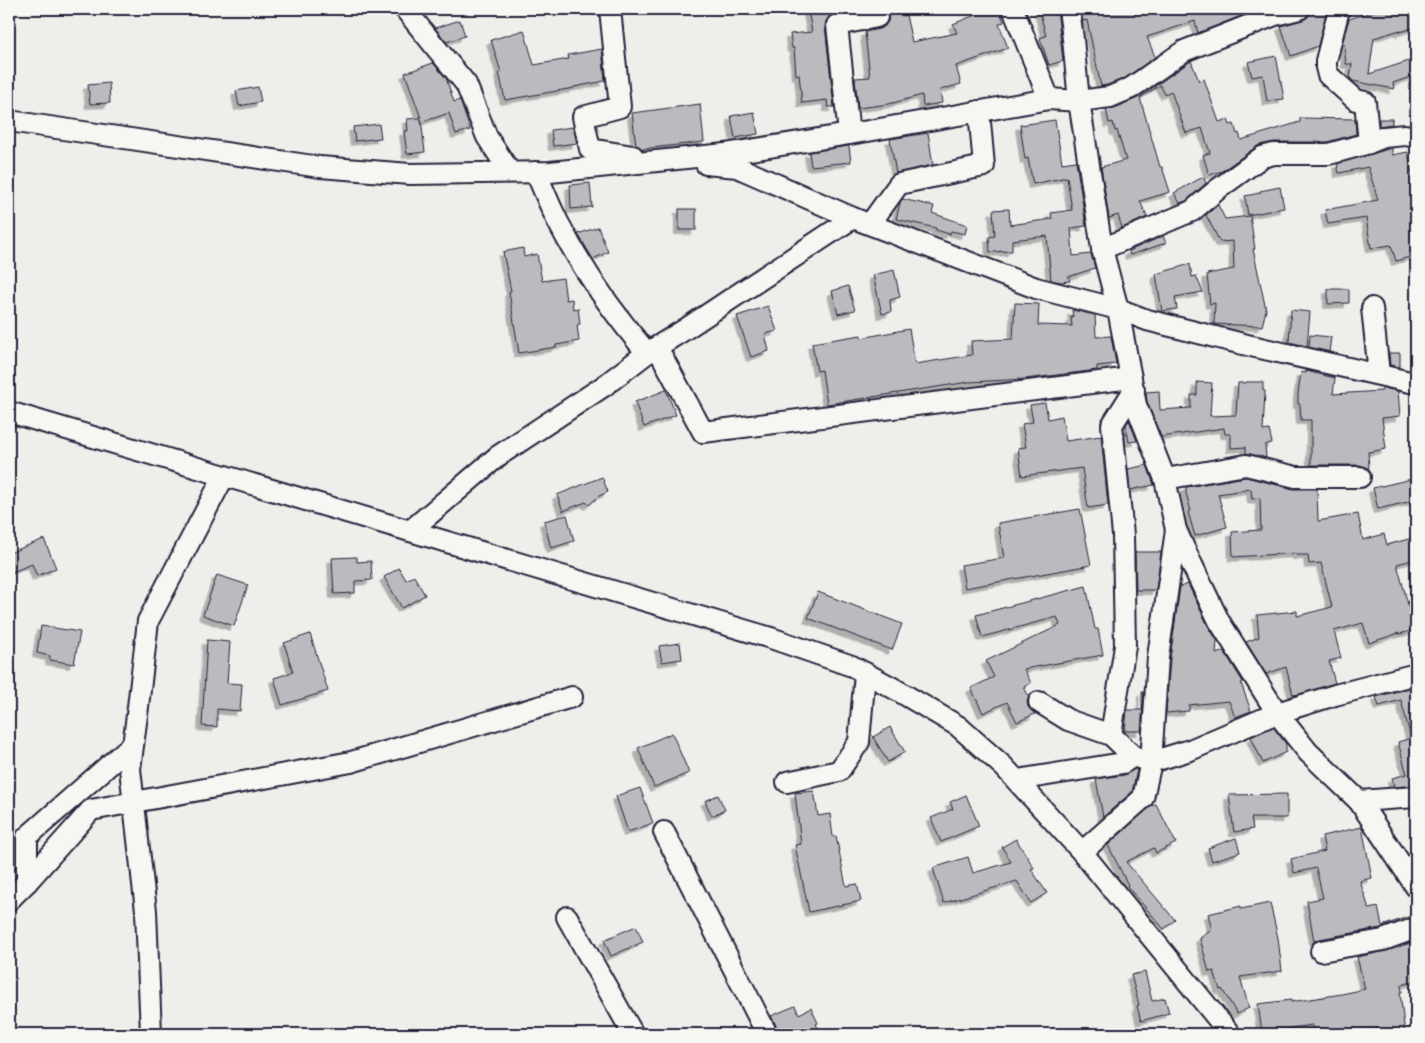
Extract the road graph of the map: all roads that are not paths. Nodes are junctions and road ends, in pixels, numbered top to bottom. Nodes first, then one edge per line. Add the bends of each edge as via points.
1 (405, 9) edge
2 (610, 9) edge
3 (1013, 9) edge
4 (1069, 9) edge
5 (1299, 9) edge
6 (1339, 9) edge
7 (876, 17) dead end
8 (1049, 99) junction
9 (1079, 101) junction
10 (979, 111) junction
11 (9, 121) edge
12 (849, 134) junction
13 (1416, 137) edge
14 (1369, 143) junction
15 (666, 161) junction
16 (510, 172) junction
17 (536, 172) junction
18 (861, 221) junction
19 (1102, 249) junction
20 (1372, 308) dead end
21 (1118, 309) junction
22 (652, 350) junction
23 (1379, 374) junction
24 (1416, 381) edge
25 (1132, 384) junction
26 (9, 412) edge
27 (224, 476) junction
28 (1360, 477) dead end
29 (1165, 479) junction
30 (1176, 530) junction
31 (410, 531) junction
32 (865, 673) junction
33 (1416, 674) edge
34 (572, 697) dead end
35 (1039, 702) dead end
36 (1277, 714) junction
37 (1111, 734) junction
38 (133, 744) junction
39 (1142, 759) junction
40 (1017, 780) junction
41 (787, 782) dead end
42 (1416, 797) edge
43 (1359, 801) junction
44 (134, 802) junction
45 (664, 832) dead end
46 (1082, 852) junction
47 (27, 882) junction
48 (1416, 887) edge
49 (9, 900) edge
50 (567, 917) dead end
51 (1416, 928) edge
52 (1321, 951) dead end
53 (152, 1034) edge
54 (633, 1034) edge
55 (767, 1034) edge
56 (1230, 1034) edge

1 - 16 street via 466,84 487,137
2 - 15 street via 620,107 583,117 590,149
3 - 8 street
4 - 9 street
5 - 9 street via 1275,15 1184,51 1131,88 1110,97
6 - 14 street via 1326,68 1328,75 1356,100 1365,102
7 - 12 street via 837,25
8 - 9 street
8 - 10 street
9 - 19 street
10 - 12 street
10 - 18 street via 984,166 899,184
11 - 16 street via 320,167 410,174
12 - 15 street
13 - 14 street via 1384,137
14 - 19 street via 1329,154 1262,156 1192,211
15 - 17 street
15 - 18 street via 737,167
16 - 17 street
17 - 22 street via 558,222 589,275 626,326
18 - 21 street via 1036,288
18 - 22 street
19 - 21 street
20 - 23 street
21 - 23 street via 1147,320 1247,345
21 - 25 street
22 - 25 street via 703,432
22 - 31 street via 498,456
23 - 24 street
25 - 29 street via 1136,405
25 - 37 street via 1112,425 1123,535 1125,646
26 - 27 street
27 - 31 street
27 - 38 street via 148,621
28 - 29 street via 1296,477 1246,466
29 - 30 street
30 - 36 street via 1219,621
30 - 39 street
31 - 32 street via 771,638
32 - 40 street via 958,726
32 - 41 street via 859,742 839,771
33 - 36 street
34 - 44 street via 351,762
35 - 37 street via 1068,720
36 - 39 street via 1190,750
36 - 43 street via 1308,752
37 - 39 street
38 - 44 street via 130,769
38 - 47 street via 27,837
39 - 40 street
39 - 46 street via 1143,798
40 - 46 street
42 - 43 street
43 - 48 street
44 - 47 street via 91,810
44 - 53 street via 146,911
45 - 55 street
46 - 56 street
47 - 49 street
50 - 54 street
51 - 52 street via 1383,940

